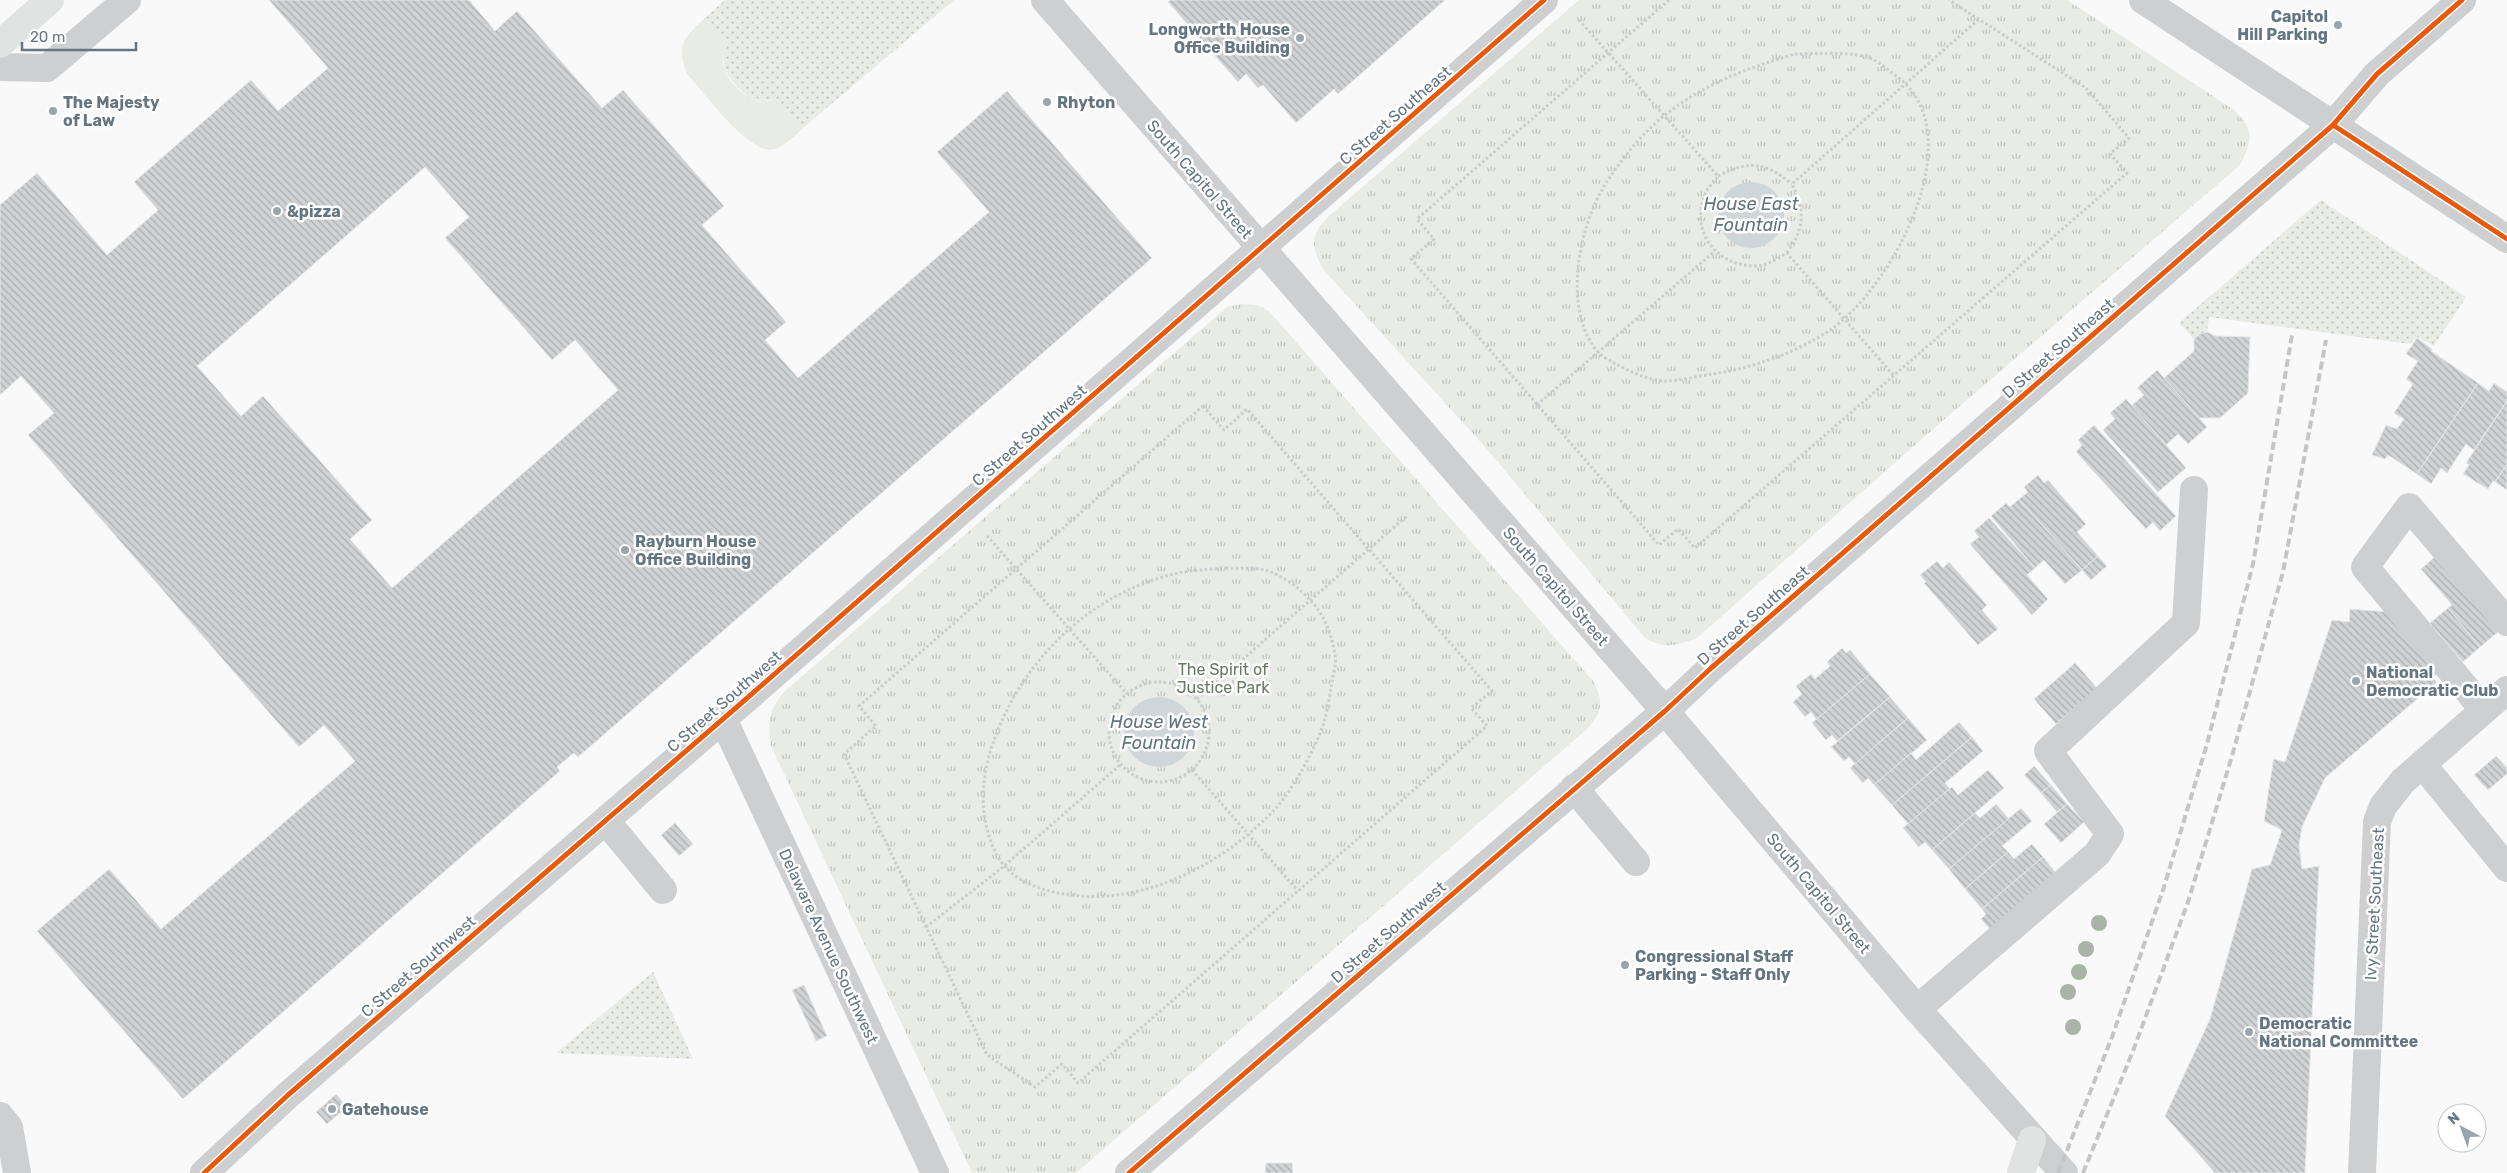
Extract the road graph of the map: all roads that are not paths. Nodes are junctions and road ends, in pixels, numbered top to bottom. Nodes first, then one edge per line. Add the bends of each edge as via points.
1 (50, 0) edge
2 (127, 0) edge
3 (1045, 0) edge
4 (1544, 0) edge
5 (2143, 0) edge
6 (2462, 0) edge
7 (0, 44) edge
8 (0, 67) edge
9 (2333, 125) junction
10 (2507, 239) edge
11 (1261, 249) junction
12 (2194, 490) dead end
13 (2507, 622) edge
14 (2507, 690) edge
15 (2484, 710) junction
16 (1665, 711) junction
17 (723, 719) junction
18 (2422, 764) junction
19 (1574, 788) junction
20 (606, 821) junction
21 (1636, 862) dead end
22 (2507, 868) edge
23 (663, 890) dead end
24 (1917, 1009) junction
25 (0, 1116) edge
26 (2032, 1140) junction
27 (16, 1173) edge
28 (204, 1173) edge
29 (935, 1173) edge
30 (1129, 1173) edge
31 (2021, 1173) edge
32 (2064, 1173) edge
33 (2362, 1173) edge

1 - 7 main road
2 - 8 street via 47,68
3 - 11 street, South Capitol Street
4 - 11 street, C Street Southeast
5 - 9 street
6 - 9 street, D Street Southeast via 2377,74
9 - 10 street
9 - 16 street, D Street Southeast
11 - 16 street, South Capitol Street
11 - 17 street, C Street Southwest
12 - 24 street via 2186,623 2048,751 2110,834 2097,854
13 - 15 street via 2409,507 2365,567
14 - 15 street, Ivy Street Southeast
15 - 18 street, Ivy Street Southeast
16 - 19 street, D Street Southwest
16 - 24 street, South Capitol Street
17 - 20 street, C Street Southwest
17 - 29 street, Delaware Avenue Southwest
18 - 22 street
18 - 33 street, Ivy Street Southeast via 2392,793 2377,822
19 - 21 street
19 - 30 street, D Street Southwest
20 - 23 street
20 - 28 street, C Street Southwest via 288,1095
24 - 26 street, South Capitol Street
25 - 27 street via 9,1127
26 - 31 main road
26 - 32 street, South Capitol Street

